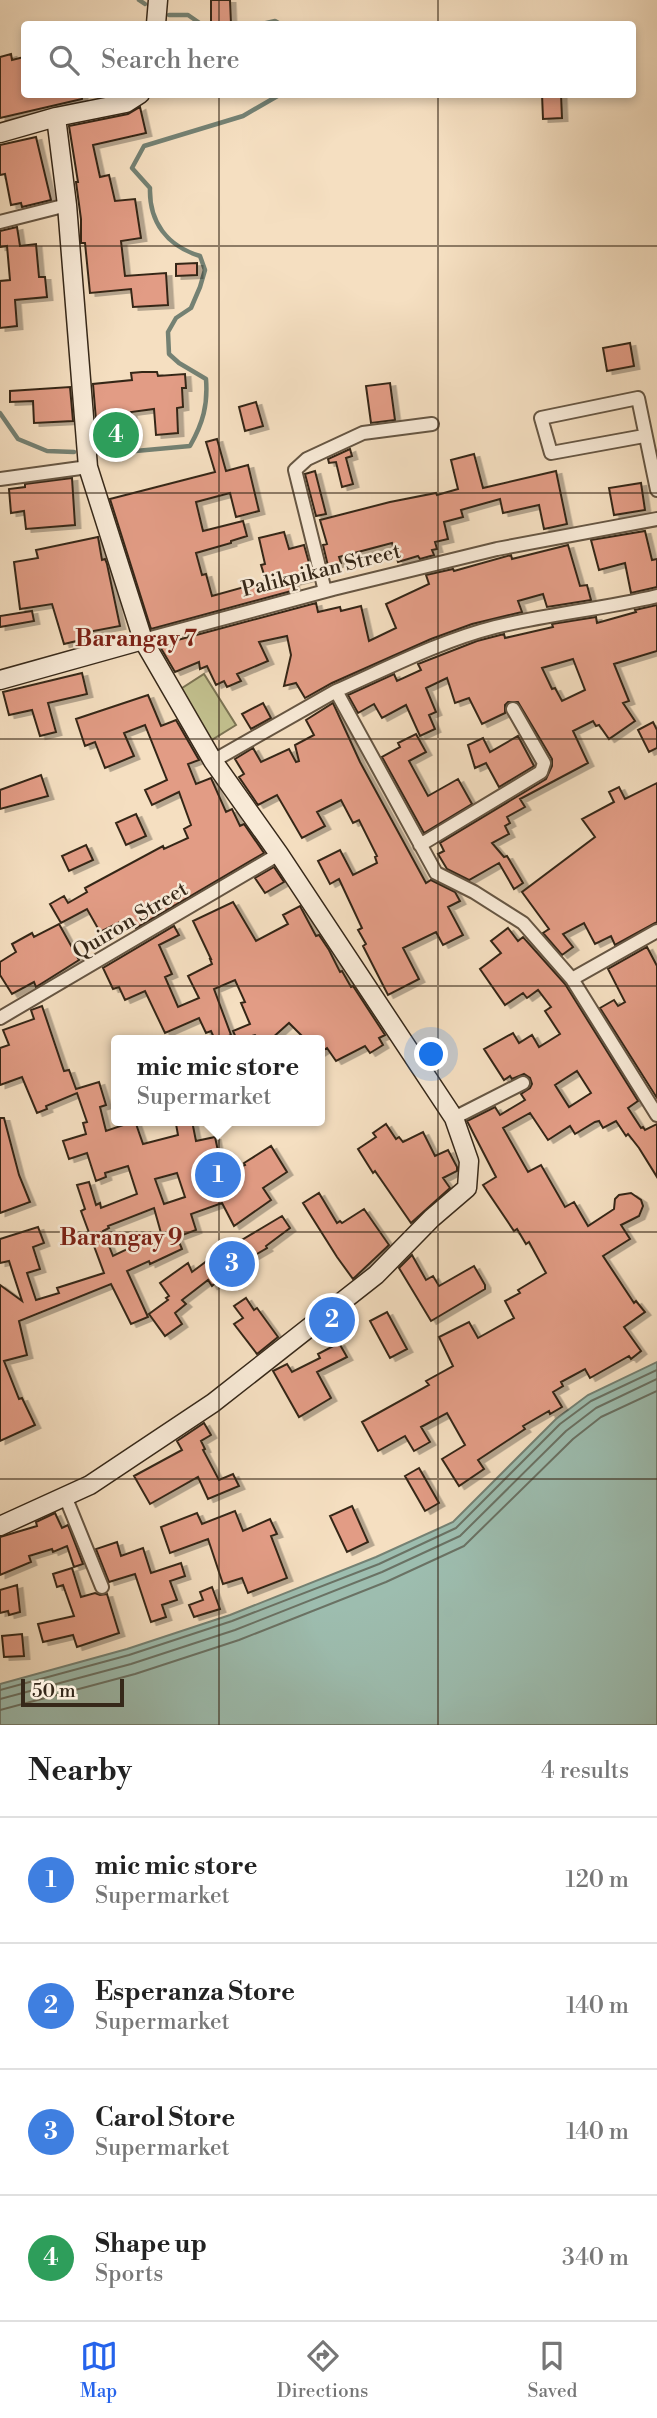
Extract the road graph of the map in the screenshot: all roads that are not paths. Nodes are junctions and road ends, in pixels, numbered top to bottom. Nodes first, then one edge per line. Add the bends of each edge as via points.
1 (158, 0) edge
2 (156, 21) edge
3 (134, 98) edge
4 (56, 117) junction
5 (0, 133) edge
6 (67, 205) junction
7 (0, 222) edge
8 (432, 424) dead end
9 (644, 436) junction
10 (88, 467) junction
11 (0, 479) edge
12 (657, 490) edge
13 (657, 519) edge
14 (325, 592) junction
15 (657, 596) edge
16 (143, 640) junction
17 (0, 680) edge
18 (336, 691) junction
19 (513, 709) dead end
20 (213, 761) junction
21 (421, 845) junction
22 (279, 854) junction
23 (657, 931) edge
24 (572, 979) junction
25 (0, 1018) edge
26 (523, 1083) dead end
27 (657, 1115) edge
28 (454, 1118) junction
29 (65, 1496) junction
30 (0, 1526) edge
31 (102, 1587) dead end

1 - 2 street
3 - 4 street
4 - 5 street
4 - 6 street
6 - 7 street
6 - 10 street
8 - 14 street via 363,433 307,459 295,470
9 - 9 street via 638,398 541,418 551,453
9 - 12 street
10 - 11 street
10 - 16 street
13 - 14 street, Palikpikan Street via 497,548
14 - 16 street, Palikpikan Street
15 - 18 street via 493,627
16 - 17 street, Palikpikan Street
16 - 20 street
18 - 20 street
18 - 21 street
19 - 21 street via 544,763 541,772
20 - 22 street
21 - 24 street via 436,873 523,923
22 - 25 street, Quiron Street
22 - 28 street
23 - 24 street
24 - 27 street
26 - 28 street
28 - 29 street via 469,1161 467,1188 376,1275 213,1403 90,1485
29 - 30 street
29 - 31 street

